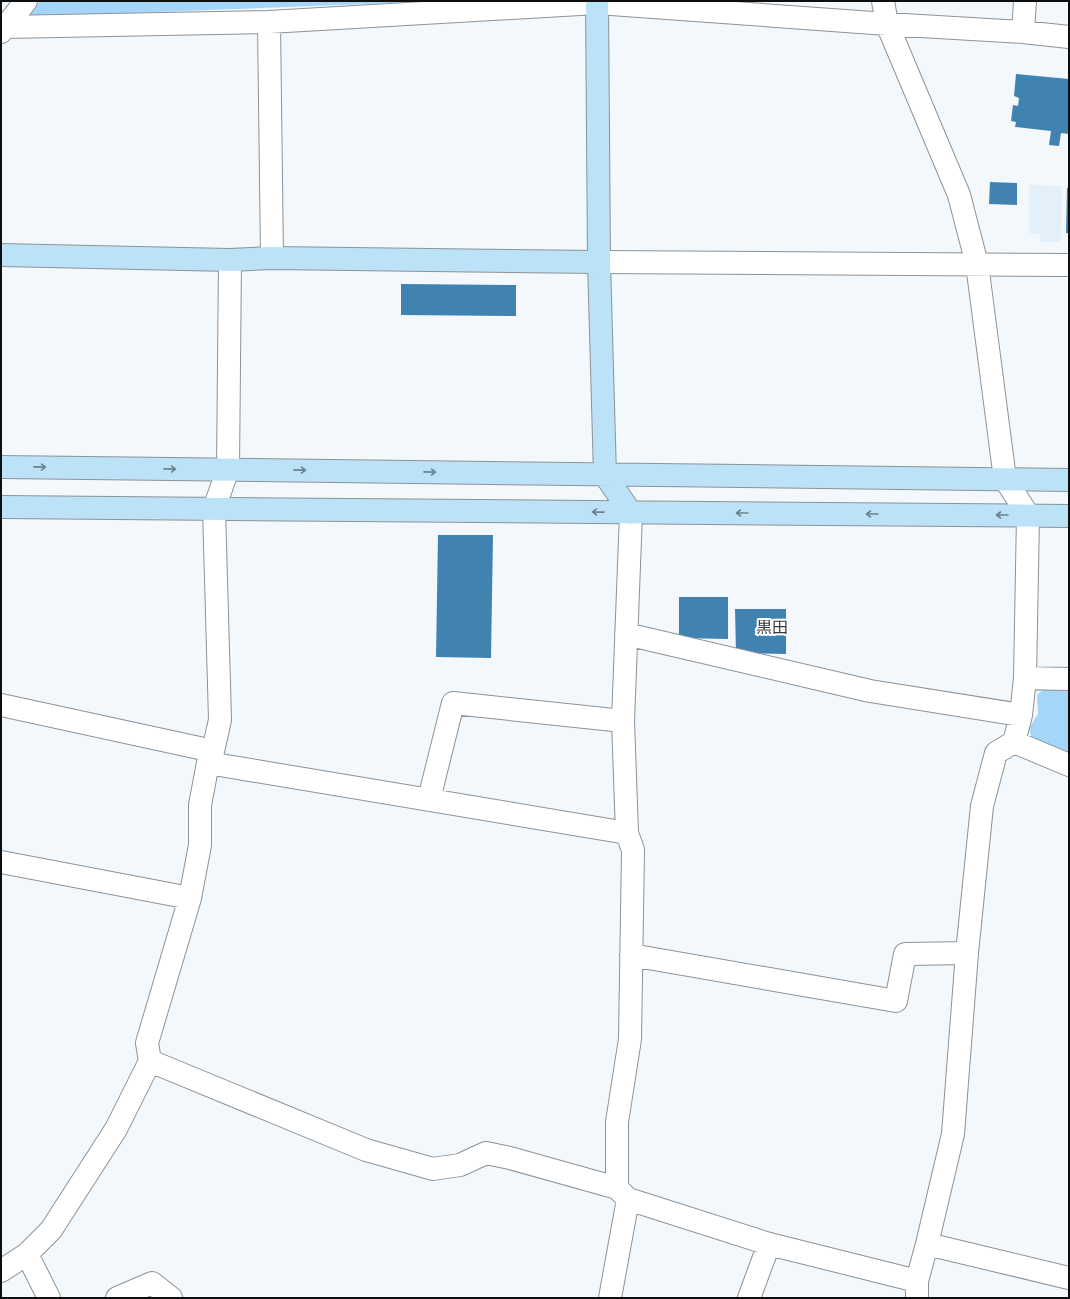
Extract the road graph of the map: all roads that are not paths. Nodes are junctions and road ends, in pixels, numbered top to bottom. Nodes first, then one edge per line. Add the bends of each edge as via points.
1 (26, 1) edge
2 (883, 1) edge
3 (1024, 1) edge
4 (597, 2) edge
5 (269, 22) junction
6 (887, 24) junction
7 (3, 29) edge
8 (1024, 32) junction
9 (1069, 37) edge
10 (1, 255) edge
11 (272, 258) junction
12 (230, 260) junction
13 (599, 262) junction
14 (977, 264) junction
15 (1069, 265) edge
16 (1, 467) edge
17 (228, 469) junction
18 (605, 475) junction
19 (1005, 479) junction
20 (1069, 480) edge
21 (1, 507) edge
22 (214, 509) junction
23 (631, 513) junction
24 (1028, 515) junction
25 (1069, 516) edge
26 (626, 634) junction
27 (1025, 678) junction
28 (1069, 678) edge
29 (1, 704) edge
30 (1021, 715) junction
31 (623, 721) junction
32 (1014, 742) junction
33 (211, 757) junction
34 (1069, 765) edge
35 (429, 799) junction
36 (627, 833) junction
37 (1, 862) edge
38 (190, 898) junction
39 (967, 953) junction
40 (631, 955) junction
41 (150, 1061) junction
42 (622, 1194) junction
43 (769, 1244) junction
44 (927, 1244) junction
45 (27, 1254) junction
46 (1, 1271) edge
47 (1069, 1278) edge
48 (917, 1290) edge
49 (49, 1298) edge
50 (117, 1298) edge
51 (171, 1298) edge
52 (610, 1298) edge
53 (749, 1298) edge

1 - 7 street
2 - 6 street
3 - 8 street
4 - 5 street
4 - 6 street
4 - 13 street
5 - 7 street
5 - 11 street
6 - 8 street
6 - 14 street via 959,195
8 - 9 street
10 - 12 street
11 - 12 street
11 - 13 street
12 - 17 street
13 - 14 street
13 - 18 street
14 - 15 street
14 - 19 street
16 -> 17 street
17 -> 18 street
17 - 22 street
18 - 19 street
18 - 23 street
19 - 20 street
19 - 24 street
21 - 22 street
23 -> 22 street
22 - 33 street via 220,720
24 -> 23 street
23 - 26 street
24 - 25 street
24 - 27 street
26 - 30 street via 870,691
26 - 31 street
27 - 28 street
27 - 30 street
29 - 33 street
30 - 32 street
31 - 35 street via 453,703
31 - 36 street
32 - 34 street
32 - 39 street via 996,753 982,806
33 - 35 street
33 - 38 street via 200,805 200,845
35 - 36 street
36 - 40 street via 633,850
37 - 38 street
38 - 41 street via 147,1043
39 - 40 street via 905,954 896,1001
39 - 44 street via 953,1134
40 - 42 street via 630,1039 617,1122
41 - 42 street via 366,1150 433,1169 460,1165 486,1153 510,1158
41 - 45 street via 116,1129 51,1230
42 - 43 street
42 - 52 street
43 - 48 street
43 - 53 street
44 - 47 street
44 - 48 street
45 - 46 street
45 - 49 street
50 - 51 street via 152,1283

